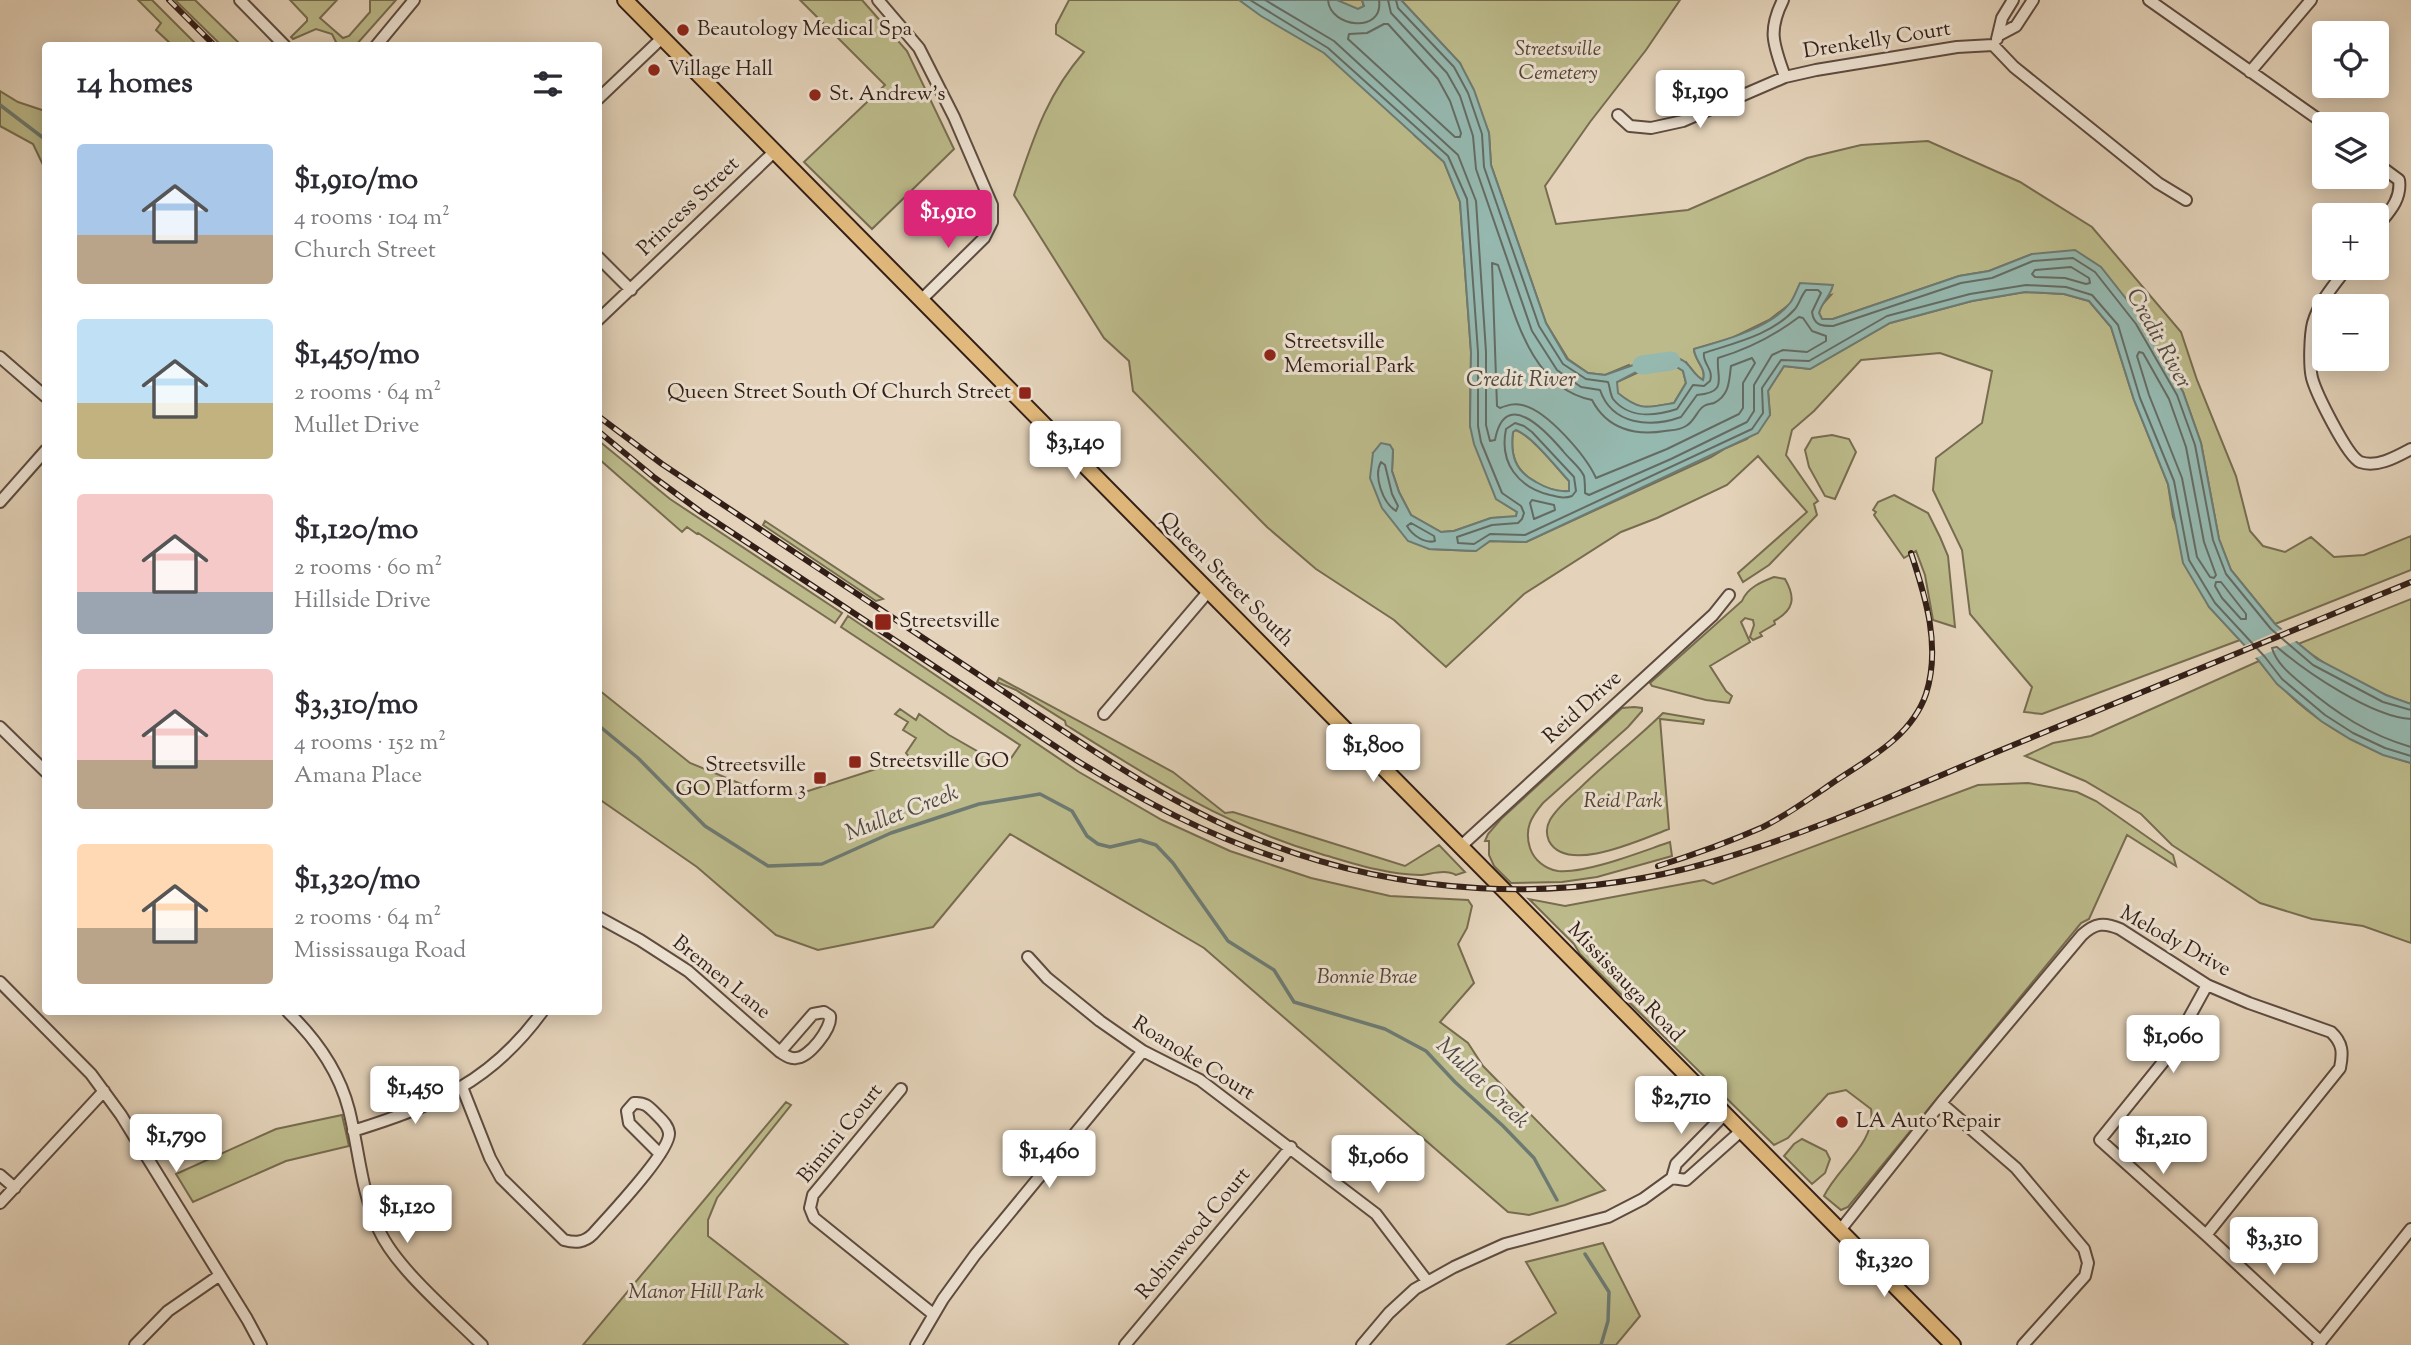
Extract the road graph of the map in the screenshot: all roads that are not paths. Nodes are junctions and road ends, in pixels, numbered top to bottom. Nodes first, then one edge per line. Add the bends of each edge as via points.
1 (240, 0) edge
2 (414, 0) edge
3 (625, 0) edge
4 (878, 0) edge
5 (1783, 0) edge
6 (2013, 0) edge
7 (2033, 0) edge
8 (2149, 0) edge
9 (2311, 0) edge
10 (662, 38) junction
11 (1996, 40) junction
12 (281, 42) edge
13 (384, 42) edge
14 (2250, 72) junction
15 (1785, 77) junction
16 (602, 95) edge
17 (1618, 115) dead end
18 (2312, 115) edge
19 (775, 151) junction
20 (2389, 173) edge
21 (2186, 200) dead end
22 (2389, 210) edge
23 (602, 261) edge
24 (2338, 280) edge
25 (631, 290) junction
26 (921, 300) junction
27 (602, 316) edge
28 (0, 357) edge
29 (42, 394) edge
30 (2411, 449) edge
31 (42, 455) edge
32 (0, 502) edge
33 (1208, 592) junction
34 (1730, 595) dead end
35 (1104, 714) dead end
36 (0, 727) edge
37 (42, 768) edge
38 (1460, 847) junction
39 (1503, 889) joint
40 (602, 919) edge
41 (1028, 957) dead end
42 (0, 982) edge
43 (2207, 985) junction
44 (291, 1015) edge
45 (540, 1015) edge
46 (1143, 1051) junction
47 (780, 1052) junction
48 (462, 1087) junction
49 (901, 1089) dead end
50 (104, 1091) junction
51 (1941, 1103) junction
52 (1724, 1115) junction
53 (353, 1131) junction
54 (1741, 1131) junction
55 (1291, 1147) junction
56 (660, 1154) junction
57 (0, 1174) edge
58 (1672, 1178) junction
59 (15, 1188) junction
60 (0, 1203) edge
61 (1841, 1229) junction
62 (2411, 1229) edge
63 (2206, 1235) junction
64 (220, 1275) junction
65 (1427, 1280) junction
66 (933, 1314) junction
67 (2319, 1344) edge
68 (135, 1345) edge
69 (261, 1345) edge
70 (482, 1345) edge
71 (916, 1345) edge
72 (1125, 1345) edge
73 (1362, 1345) edge
74 (1953, 1345) edge
75 (2023, 1345) edge

1 - 12 street
2 - 13 street
3 - 10 main road, Queen Street South
4 - 26 street via 922,54 992,205 992,222 984,238
5 - 15 street via 1772,24
6 - 11 street
7 - 11 street via 2016,26
8 - 14 street
9 - 14 street
10 - 16 street
10 - 19 main road, Queen Street South
11 - 15 street, Drenkelly Court
11 - 21 street via 2014,67 2137,167
14 - 18 street
15 - 17 street, Drenkelly Court via 1683,121 1651,128 1630,126
19 - 25 street, Princess Street
19 - 26 main road, Queen Street South
20 - 22 street via 2399,180 2400,191
23 - 25 street
24 - 30 street via 2313,325 2312,377 2353,458 2362,463 2388,461
25 - 27 street, Princess Street
26 - 33 main road, Queen Street South
28 - 29 street
31 - 32 street
33 - 35 street
33 - 38 main road, Queen Street South
34 - 38 street, Reid Drive
36 - 37 street
38 - 39 main road, Queen Street South
39 - 52 main road, Mississauga Road
40 - 47 street, Bremen Lane via 688,971
41 - 46 street, Roanoke Court via 1047,978
42 - 50 street
43 - 51 street, Melody Drive via 2120,929 2093,925
43 - 63 street via 2168,1056 2100,1140
43 - 63 street, Melody Drive via 2331,1032 2342,1047 2340,1069
44 - 53 street via 326,1057 346,1101
45 - 48 street via 513,1048
46 - 55 street, Roanoke Court via 1200,1080
46 - 66 street via 975,1255
47 - 47 street via 813,1014 830,1016 828,1029 803,1056 794,1058
48 - 53 street via 440,1100
48 - 56 street via 501,1178 564,1240 582,1241 593,1234
49 - 66 street, Bimini Court via 813,1195 810,1208 814,1218
50 - 59 street
50 - 64 street
51 - 61 street, Melody Drive
51 - 75 street via 2016,1168 2084,1248 2085,1276
52 - 54 main road, Mississauga Road
52 - 58 street via 1675,1164
53 - 70 street via 380,1233 391,1251
54 - 58 street via 1686,1180
54 - 61 main road, Mississauga Road
55 - 65 street, Roanoke Court via 1377,1214
55 - 72 street, Robinwood Court
56 - 56 street via 629,1123 627,1111 634,1103 647,1105 667,1126 669,1139
57 - 59 street
58 - 65 street via 1608,1217 1505,1244
59 - 60 street
61 - 74 main road, Mississauga Road
62 - 67 street
63 - 67 street
64 - 68 street via 168,1311
64 - 69 street
65 - 73 street via 1389,1313
66 - 71 street

